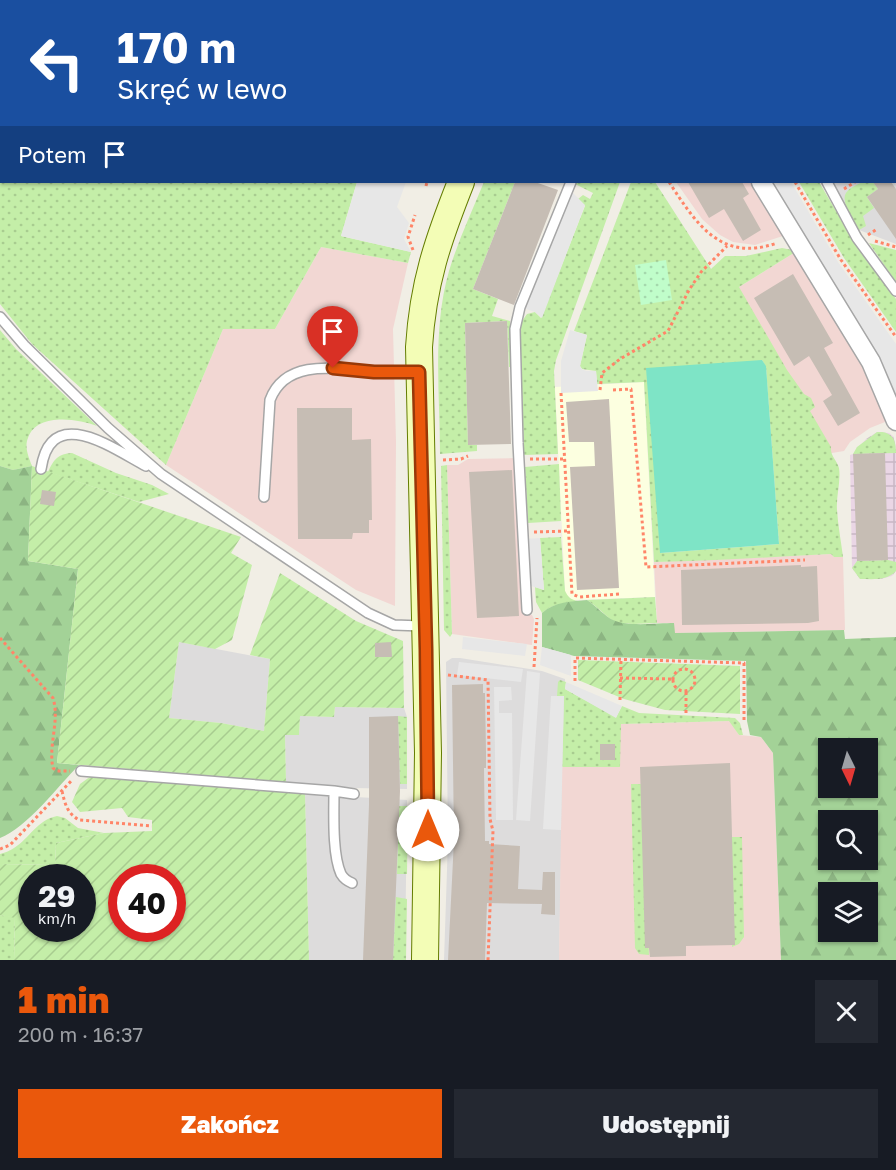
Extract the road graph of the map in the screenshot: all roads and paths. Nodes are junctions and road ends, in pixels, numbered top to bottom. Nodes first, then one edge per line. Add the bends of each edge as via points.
1 (461, 183) edge
2 (571, 183) edge
3 (670, 183) edge
4 (762, 183) edge
5 (796, 183) edge
6 (828, 183) edge
7 (793, 235) junction
8 (727, 246) junction
9 (896, 291) edge
10 (0, 317) edge
11 (896, 338) edge
12 (419, 372) junction
13 (600, 390) dead end
14 (613, 390) dead end
15 (561, 393) dead end
16 (896, 421) edge
17 (468, 456) dead end
18 (534, 459) dead end
19 (564, 459) junction
20 (441, 460) dead end
21 (41, 469) dead end
22 (161, 474) junction
23 (264, 497) dead end
24 (542, 531) dead end
25 (568, 531) junction
26 (805, 560) dead end
27 (619, 594) dead end
28 (527, 610) dead end
29 (537, 624) dead end
30 (425, 627) junction
31 (0, 638) edge
32 (621, 659) junction
33 (534, 667) dead end
34 (443, 675) dead end
35 (620, 678) junction
36 (672, 679) junction
37 (575, 681) dead end
38 (686, 691) junction
39 (620, 700) dead end
40 (686, 713) dead end
41 (744, 721) dead end
42 (81, 771) junction
43 (62, 791) junction
44 (334, 791) junction
45 (354, 794) dead end
46 (152, 826) dead end
47 (0, 849) edge
48 (352, 883) dead end
49 (425, 960) edge
50 (488, 960) edge

1 - 12 street via 428,276 421,315
2 - 28 lane via 514,329
3 - 8 path via 698,225
4 - 7 street
5 - 11 path via 841,260
6 - 9 lane via 857,238
7 - 8 path via 765,247
7 - 16 street via 871,362
8 - 13 path via 701,272 669,331 620,358 602,373
10 - 22 lane via 108,428
12 - 23 lane via 310,369 282,381 270,400
12 - 30 street
14 - 26 path via 631,389 646,567
15 - 19 path
17 - 20 path
18 - 19 path
19 - 25 path
21 - 22 lane via 43,453 49,445 59,436 76,434 93,437
22 - 30 lane via 368,614 394,625
24 - 25 path
25 - 27 path via 572,594
29 - 33 path
30 - 49 street
31 - 42 path via 53,698 53,768
32 - 35 path
32 - 37 path via 575,658
32 - 41 path via 744,663
34 - 50 path via 488,680 493,831
35 - 36 path
35 - 39 path
36 - 38 path via 676,687
36 - 38 path via 682,669 692,672 695,682
38 - 40 path
42 - 43 path
42 - 44 lane
43 - 46 path via 65,805 79,820
43 - 47 path via 10,844
44 - 45 lane
44 - 48 lane via 340,872

